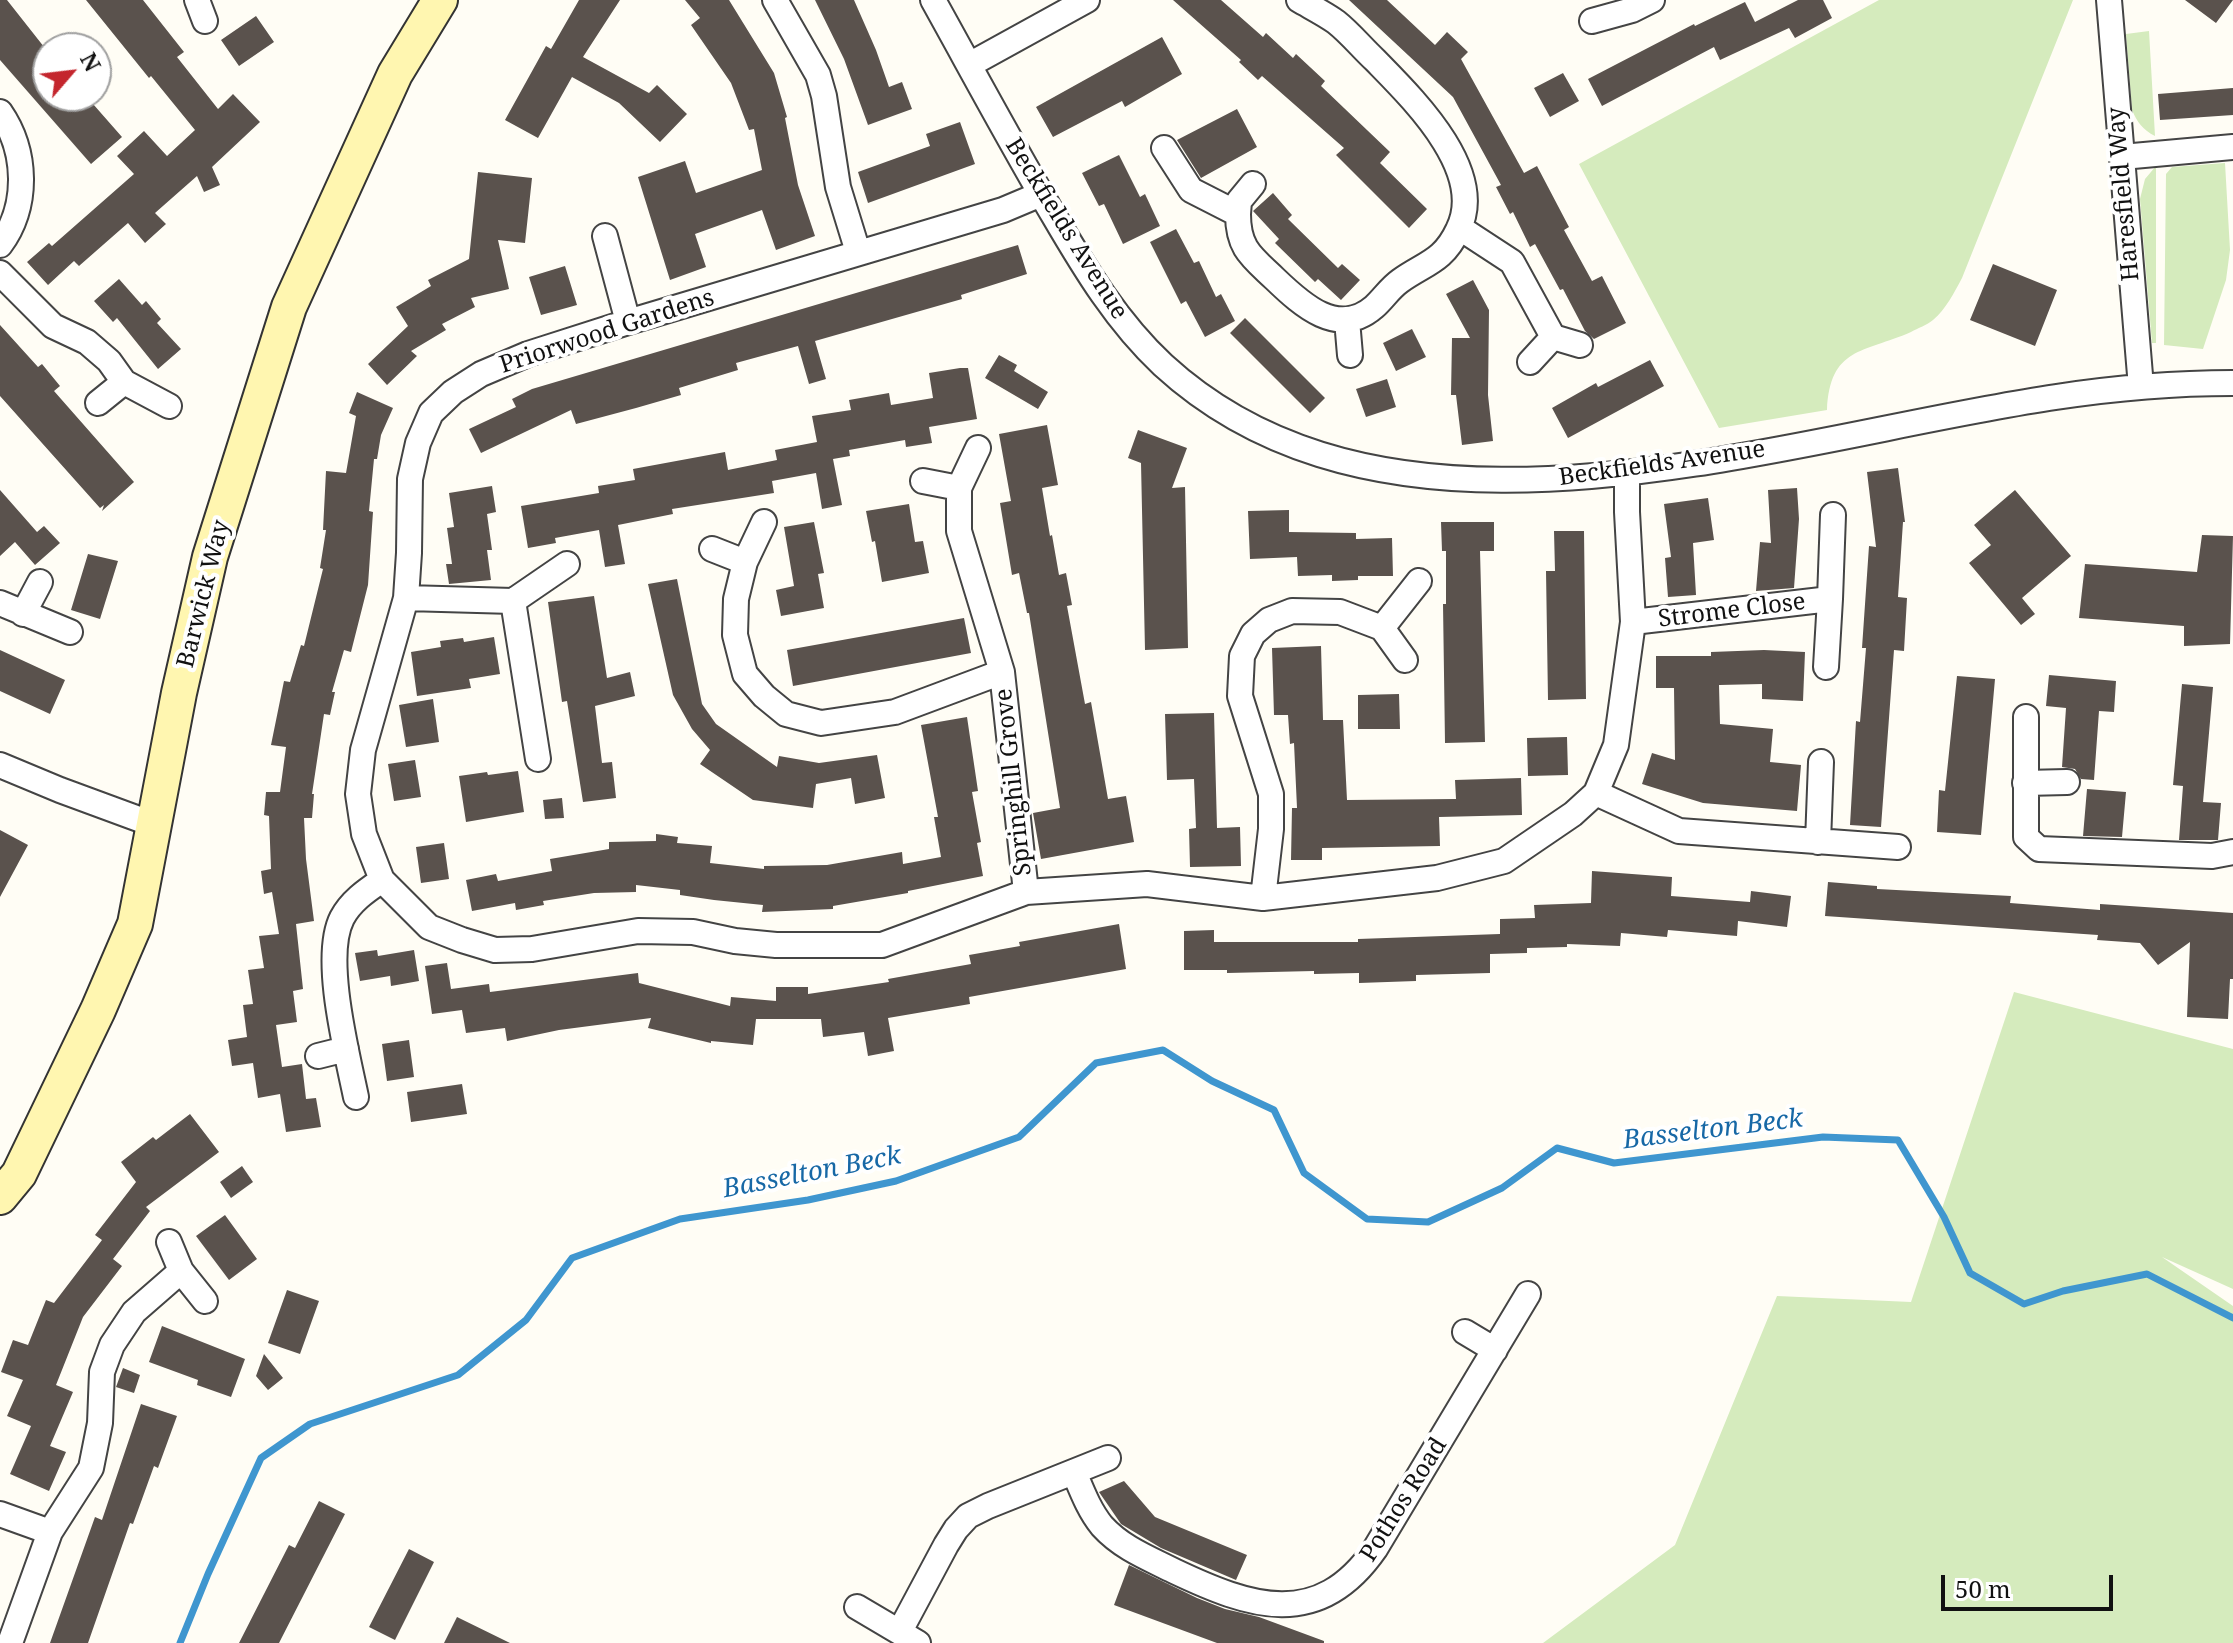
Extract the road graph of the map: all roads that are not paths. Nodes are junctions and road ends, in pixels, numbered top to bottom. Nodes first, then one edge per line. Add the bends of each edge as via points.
1 (440, 0) edge
2 (775, 0) edge
3 (933, 0) edge
4 (1087, 0) edge
5 (1299, 0) edge
6 (1652, 0) edge
7 (2109, 0) edge
8 (1592, 21) dead end
9 (969, 65) junction
10 (0, 112) edge
11 (2233, 147) edge
12 (1164, 148) dead end
13 (2122, 157) junction
14 (1253, 184) dead end
15 (1041, 194) junction
16 (1238, 214) junction
17 (1460, 228) junction
18 (605, 236) dead end
19 (0, 245) edge
20 (858, 252) junction
21 (0, 273) edge
22 (1347, 320) junction
23 (628, 322) junction
24 (1553, 337) junction
25 (1580, 345) dead end
26 (1350, 355) dead end
27 (1530, 362) dead end
28 (124, 382) junction
29 (2233, 383) edge
30 (2141, 387) junction
31 (98, 403) dead end
32 (169, 406) dead end
33 (978, 448) dead end
34 (1627, 473) junction
35 (923, 481) dead end
36 (959, 488) junction
37 (1833, 515) dead end
38 (764, 522) dead end
39 (712, 549) dead end
40 (745, 562) junction
41 (567, 564) dead end
42 (1419, 581) dead end
43 (40, 582) dead end
44 (406, 598) junction
45 (1830, 599) junction
46 (513, 601) junction
47 (0, 603) edge
48 (23, 614) junction
49 (1633, 622) junction
50 (1382, 628) junction
51 (70, 632) dead end
52 (1405, 660) dead end
53 (1826, 667) dead end
54 (1002, 672) junction
55 (2026, 717) dead end
56 (538, 759) dead end
57 (1821, 762) dead end
58 (0, 765) edge
59 (2067, 782) dead end
60 (2025, 783) junction
61 (1596, 793) junction
62 (155, 825) junction
63 (1818, 842) junction
64 (1898, 847) dead end
65 (2233, 852) edge
66 (382, 880) junction
67 (1026, 892) junction
68 (1263, 898) junction
69 (346, 1049) junction
70 (318, 1056) dead end
71 (356, 1097) dead end
72 (0, 1197) edge
73 (169, 1242) dead end
74 (181, 1271) junction
75 (1528, 1294) dead end
76 (205, 1301) dead end
77 (1465, 1332) dead end
78 (1495, 1350) junction
79 (1108, 1458) dead end
80 (1074, 1472) junction
81 (0, 1514) edge
82 (50, 1532) junction
83 (857, 1607) dead end
84 (909, 1637) edge
85 (10, 1643) edge

1 - 62 street, Barwick Way via 395,74 289,307 210,557
2 - 20 street via 818,75 838,187
3 - 9 street, Beckfields Avenue
4 - 9 street
5 - 17 street via 1337,23 1420,105 1453,156 1462,182
6 - 8 street
7 - 13 street, Haresfield Way
9 - 15 street, Beckfields Avenue
10 - 19 street via 19,151 23,181
11 - 13 street
12 - 16 street via 1191,190
13 - 30 street, Haresfield Way
14 - 16 street via 1239,201
15 - 20 street, Priorwood Gardens
15 - 34 street, Beckfields Avenue via 1093,282 1128,328 1163,365 1217,407 1264,434 1326,457 1403,473 1547,479
16 - 22 street via 1238,233 1246,251 1316,313
17 - 22 street via 1431,263 1400,281 1373,308
17 - 24 street via 1512,262
18 - 23 street
20 - 23 street, Priorwood Gardens
21 - 28 street via 53,326 87,342 109,361
22 - 26 street
23 - 44 street, Priorwood Gardens via 481,374 431,413 410,479
24 - 25 street
24 - 27 street
28 - 31 street
28 - 32 street
29 - 30 street, Beckfields Avenue
30 - 34 street, Beckfields Avenue via 2056,397
33 - 36 street, Springhill Grove
34 - 49 street, Priorwood Gardens
35 - 36 street
36 - 54 street, Springhill Grove via 959,531
37 - 45 street, Strome Close
38 - 40 street, Springhill Grove
39 - 40 street
40 - 54 street, Springhill Grove via 735,635 745,674 786,714 821,723 895,712
41 - 46 street
42 - 50 street
43 - 48 street
44 - 46 street
44 - 66 street, Priorwood Gardens via 363,750 358,794 364,834
45 - 49 street, Strome Close
45 - 53 street, Strome Close
46 - 56 street
47 - 48 street
48 - 51 street
49 - 61 street, Priorwood Gardens via 1616,745
50 - 52 street
50 - 68 street via 1340,612 1292,611 1253,634 1242,656 1240,696 1271,794
54 - 67 street, Springhill Grove
55 - 60 street
57 - 63 street
58 - 62 street
59 - 60 street
60 - 65 street via 2026,837 2039,849 2212,856
61 - 63 street via 1679,831
61 - 68 street, Priorwood Gardens via 1504,861 1437,878
62 - 72 street, Barwick Way via 135,924 19,1174
63 - 64 street
66 - 67 street, Priorwood Gardens via 429,927 495,950 638,931 693,932 776,945 882,945
66 - 69 street via 358,896 342,918 334,943
67 - 68 street, Priorwood Gardens via 1147,884
69 - 70 street
69 - 71 street
73 - 74 street
74 - 76 street
74 - 82 street via 134,1312 112,1345 102,1372 91,1468
75 - 78 street, Pothos Road
77 - 78 street
78 - 80 street, Pothos Road via 1360,1571 1303,1603 1269,1605 1230,1596 1121,1545 1088,1506
79 - 80 street
80 - 84 street via 968,1516 946,1545
81 - 82 street
82 - 85 street
83 - 84 street

